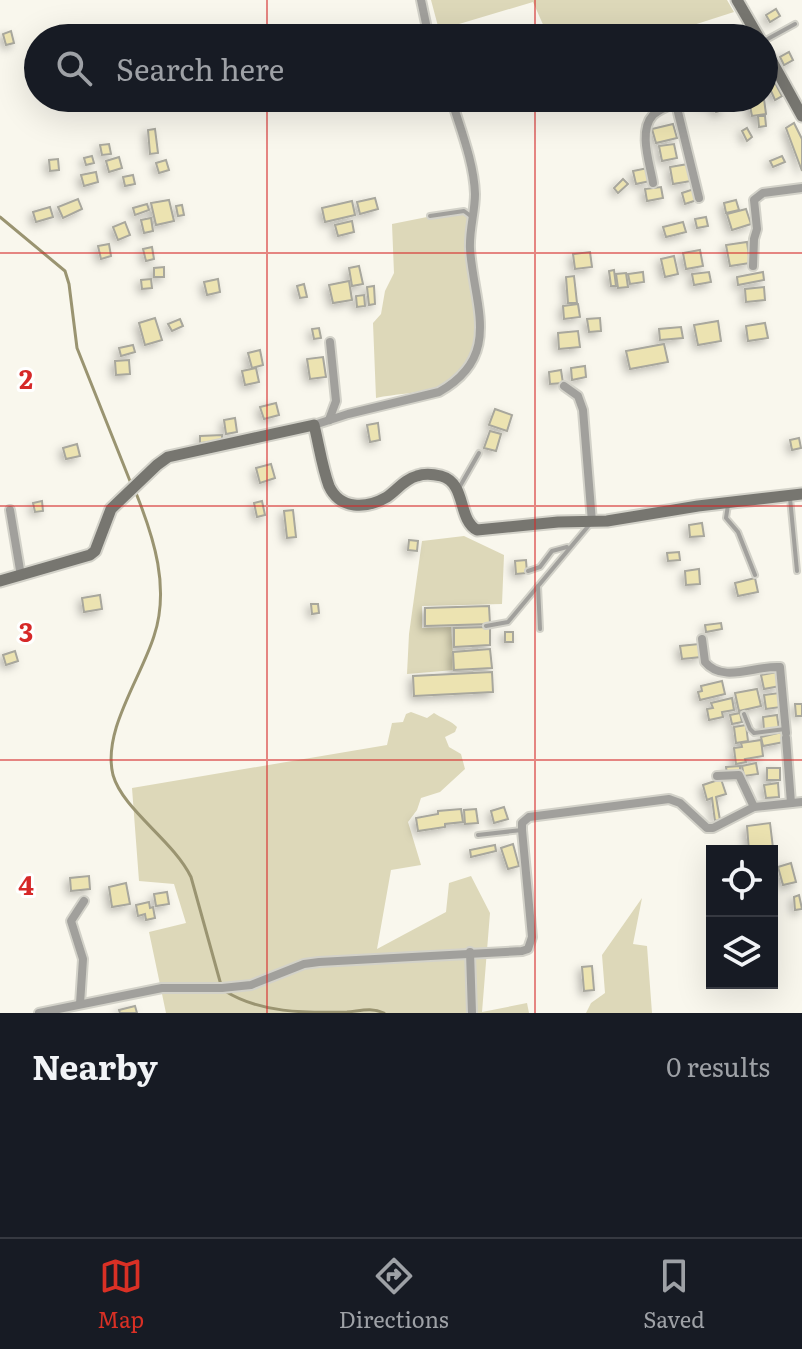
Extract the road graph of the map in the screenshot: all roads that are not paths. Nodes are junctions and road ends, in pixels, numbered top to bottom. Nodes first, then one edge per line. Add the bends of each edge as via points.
1 (421, 0) edge
2 (737, 0) edge
3 (426, 24) edge
4 (751, 24) edge
5 (795, 24) dead end
6 (778, 33) edge
7 (778, 75) edge
8 (455, 112) edge
9 (656, 112) edge
10 (678, 112) edge
11 (802, 116) edge
12 (653, 183) dead end
13 (802, 188) edge
14 (699, 198) dead end
15 (430, 216) dead end
16 (472, 217) junction
17 (753, 266) dead end
18 (330, 342) dead end
19 (564, 386) dead end
20 (329, 420) junction
21 (314, 425) junction
22 (479, 453) dead end
23 (458, 490) junction
24 (796, 495) edge
25 (729, 502) junction
26 (10, 510) dead end
27 (592, 522) junction
28 (569, 547) junction
29 (528, 571) dead end
30 (797, 571) dead end
31 (755, 575) dead end
32 (21, 576) junction
33 (0, 581) edge
34 (538, 584) junction
35 (486, 626) dead end
36 (540, 629) dead end
37 (702, 639) dead end
38 (744, 714) dead end
39 (786, 734) junction
40 (717, 776) dead end
41 (802, 802) edge
42 (791, 803) junction
43 (754, 807) junction
44 (522, 830) junction
45 (478, 835) dead end
46 (84, 901) dead end
47 (470, 952) junction
48 (84, 1007) edge
49 (39, 1013) edge
50 (472, 1013) edge

1 - 3 street
2 - 4 street
5 - 6 lane
7 - 11 street
8 - 16 street via 474,183
9 - 12 street via 648,124
10 - 14 street
13 - 17 street via 763,193 754,200
15 - 16 lane via 464,211
16 - 20 street via 470,246 481,323 479,346 469,366 439,392
18 - 20 street via 336,401
19 - 27 street via 578,396 583,410
20 - 21 street
21 - 23 street via 328,484 342,502 376,502 415,476 427,474 445,477
21 - 32 street via 168,457 118,501 95,551
22 - 23 lane
23 - 27 street via 469,523 477,530
24 - 25 street
24 - 30 lane
25 - 27 street
25 - 31 lane via 726,518 738,532
26 - 32 street
27 - 28 lane
28 - 29 lane via 552,551 540,567
28 - 34 lane
32 - 33 street
34 - 35 lane via 508,622
34 - 36 lane
37 - 39 street via 705,662 716,671 780,667
38 - 39 lane via 754,733
39 - 42 street
40 - 43 street via 739,775
41 - 42 street
42 - 43 street
43 - 44 street via 707,828 674,800 656,799 529,817
44 - 45 lane
44 - 47 street via 531,944 522,951
46 - 48 street via 71,921 83,959
47 - 48 street via 304,964 236,988 162,988
47 - 50 street
48 - 49 street

